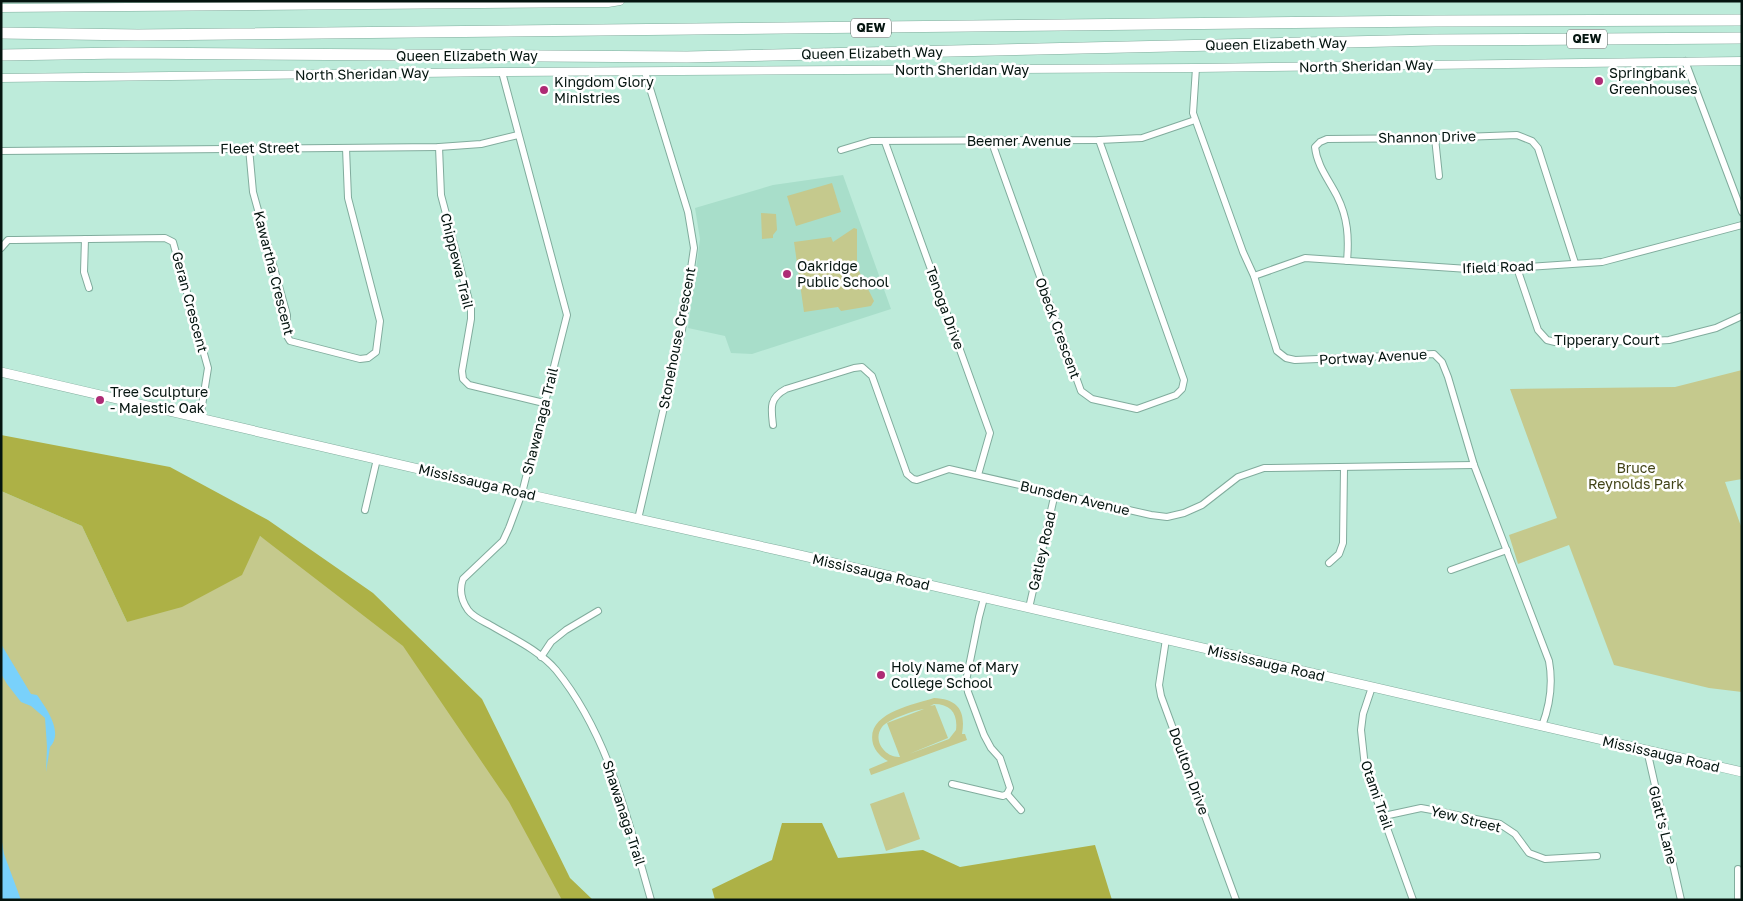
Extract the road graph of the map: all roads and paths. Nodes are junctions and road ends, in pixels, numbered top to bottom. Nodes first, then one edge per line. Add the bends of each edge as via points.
1 (620, 1) edge
2 (155, 4) edge
3 (1, 8) edge
4 (1742, 20) edge
5 (1, 33) edge
6 (1742, 38) edge
7 (1, 55) edge
8 (1686, 61) junction
9 (1742, 61) edge
10 (1196, 68) junction
11 (502, 72) junction
12 (645, 72) junction
13 (1, 78) edge
14 (1194, 120) junction
15 (518, 135) junction
16 (1436, 138) junction
17 (991, 140) junction
18 (1100, 140) junction
19 (885, 142) junction
20 (439, 147) junction
21 (249, 148) junction
22 (346, 148) junction
23 (841, 150) dead end
24 (1, 151) edge
25 (1439, 176) dead end
26 (1742, 212) edge
27 (1742, 224) edge
28 (85, 239) junction
29 (1, 248) edge
30 (1347, 261) junction
31 (1575, 263) junction
32 (1517, 268) junction
33 (1254, 276) junction
34 (89, 288) dead end
35 (1742, 316) edge
36 (1, 372) edge
37 (544, 403) junction
38 (200, 418) junction
39 (773, 424) dead end
40 (377, 459) junction
41 (1474, 465) junction
42 (1344, 468) junction
43 (978, 475) junction
44 (522, 493) junction
45 (1055, 493) junction
46 (365, 510) dead end
47 (638, 519) junction
48 (1506, 550) junction
49 (1328, 563) dead end
50 (1451, 570) dead end
51 (984, 598) junction
52 (1029, 608) junction
53 (598, 611) dead end
54 (1166, 640) junction
55 (541, 657) junction
56 (1372, 687) junction
57 (1542, 726) junction
58 (1647, 750) junction
59 (1742, 772) edge
60 (952, 784) dead end
61 (1007, 794) junction
62 (1021, 810) dead end
63 (1384, 816) junction
64 (1597, 856) dead end
65 (1738, 869) dead end
66 (651, 900) edge
67 (1236, 900) edge
68 (1413, 900) edge
69 (1681, 900) edge
70 (1738, 900) edge

1 - 2 street
2 - 3 street
4 - 5 highway, Queen Elizabeth Way / QEW via 148,35
6 - 7 highway, Queen Elizabeth Way / QEW via 1433,40 687,57
8 - 9 street, North Sheridan Way
8 - 10 street, North Sheridan Way
8 - 26 street
10 - 12 street, North Sheridan Way
10 - 14 street, Portway Avenue
11 - 12 street, North Sheridan Way
11 - 13 street, North Sheridan Way
11 - 15 street, Shawanaga Trail
12 - 47 street, Stonehouse Crescent via 688,212 694,248 682,330
14 - 18 street, Beemer Avenue via 1142,138
14 - 33 street, Portway Avenue
15 - 20 street, Fleet Street via 481,144
15 - 37 street, Shawanaga Trail via 567,315
16 - 25 street
16 - 30 street, Shannon Drive via 1326,139 1314,147 1320,166 1344,212 1349,240
16 - 31 street, Shannon Drive via 1517,134 1532,141 1542,159
17 - 18 street, Beemer Avenue
17 - 18 street, Obeck Crescent via 1081,392 1092,399 1136,408 1176,395 1184,380
17 - 19 street, Beemer Avenue
19 - 23 street, Beemer Avenue via 871,141
19 - 43 street, Tenoga Drive via 990,433
20 - 22 street, Fleet Street
20 - 37 street, Chippewa Trail via 441,194 471,308 463,379 470,385
21 - 22 street, Fleet Street
21 - 22 street, Kawartha Crescent via 253,192 287,315 287,336 290,341 360,359 376,352 380,321 348,198
21 - 24 street, Fleet Street
27 - 31 street, Ifield Road via 1602,262
28 - 29 street, Geran Crescent via 8,240
28 - 34 street via 84,272
28 - 38 street, Geran Crescent via 165,238 173,242 208,368
30 - 32 street, Ifield Road via 1482,270
30 - 33 street, Ifield Road via 1305,258
31 - 32 street, Ifield Road
32 - 35 street, Tipperary Court via 1538,330 1547,340 1554,342 1670,340 1716,328
33 - 41 street, Portway Avenue via 1276,352 1286,358 1434,354 1442,362 1448,377
36 - 38 main road, Mississauga Road
37 - 44 street, Shawanaga Trail
38 - 40 main road, Mississauga Road
39 - 43 street, Bunsden Avenue via 771,405 778,393 862,367 872,376 907,474 917,480 949,469
40 - 44 main road, Mississauga Road
40 - 46 street
41 - 42 street, Bunsden Avenue
41 - 48 street, Portway Avenue
42 - 45 street, Bunsden Avenue via 1264,468 1238,478 1202,505 1168,517
42 - 49 street via 1343,543 1339,554
43 - 45 street, Bunsden Avenue
44 - 47 main road, Mississauga Road
44 - 55 street, Shawanaga Trail via 503,541 463,578 461,596 468,611
45 - 52 street, Gatley Road
47 - 51 main road, Mississauga Road
48 - 50 street
48 - 57 street, Portway Avenue via 1552,676
51 - 52 main road, Mississauga Road
51 - 61 street via 966,681 984,735 1000,758 1010,788
52 - 54 main road, Mississauga Road
53 - 55 street via 550,642
54 - 56 main road, Mississauga Road
54 - 67 street, Doulton Drive via 1159,685 1161,696
55 - 66 street, Shawanaga Trail via 554,668 575,696 600,745 618,786
56 - 57 main road, Mississauga Road
56 - 63 street, Otami Trail via 1363,714 1362,749 1365,767
57 - 58 main road, Mississauga Road
58 - 59 main road, Mississauga Road
58 - 69 street, Glatt's Lane
60 - 61 street via 995,795
61 - 62 street
63 - 64 street, Yew Street via 1421,808 1432,810 1500,824 1514,834 1529,853 1544,859
63 - 68 street, Otami Trail
65 - 70 street

